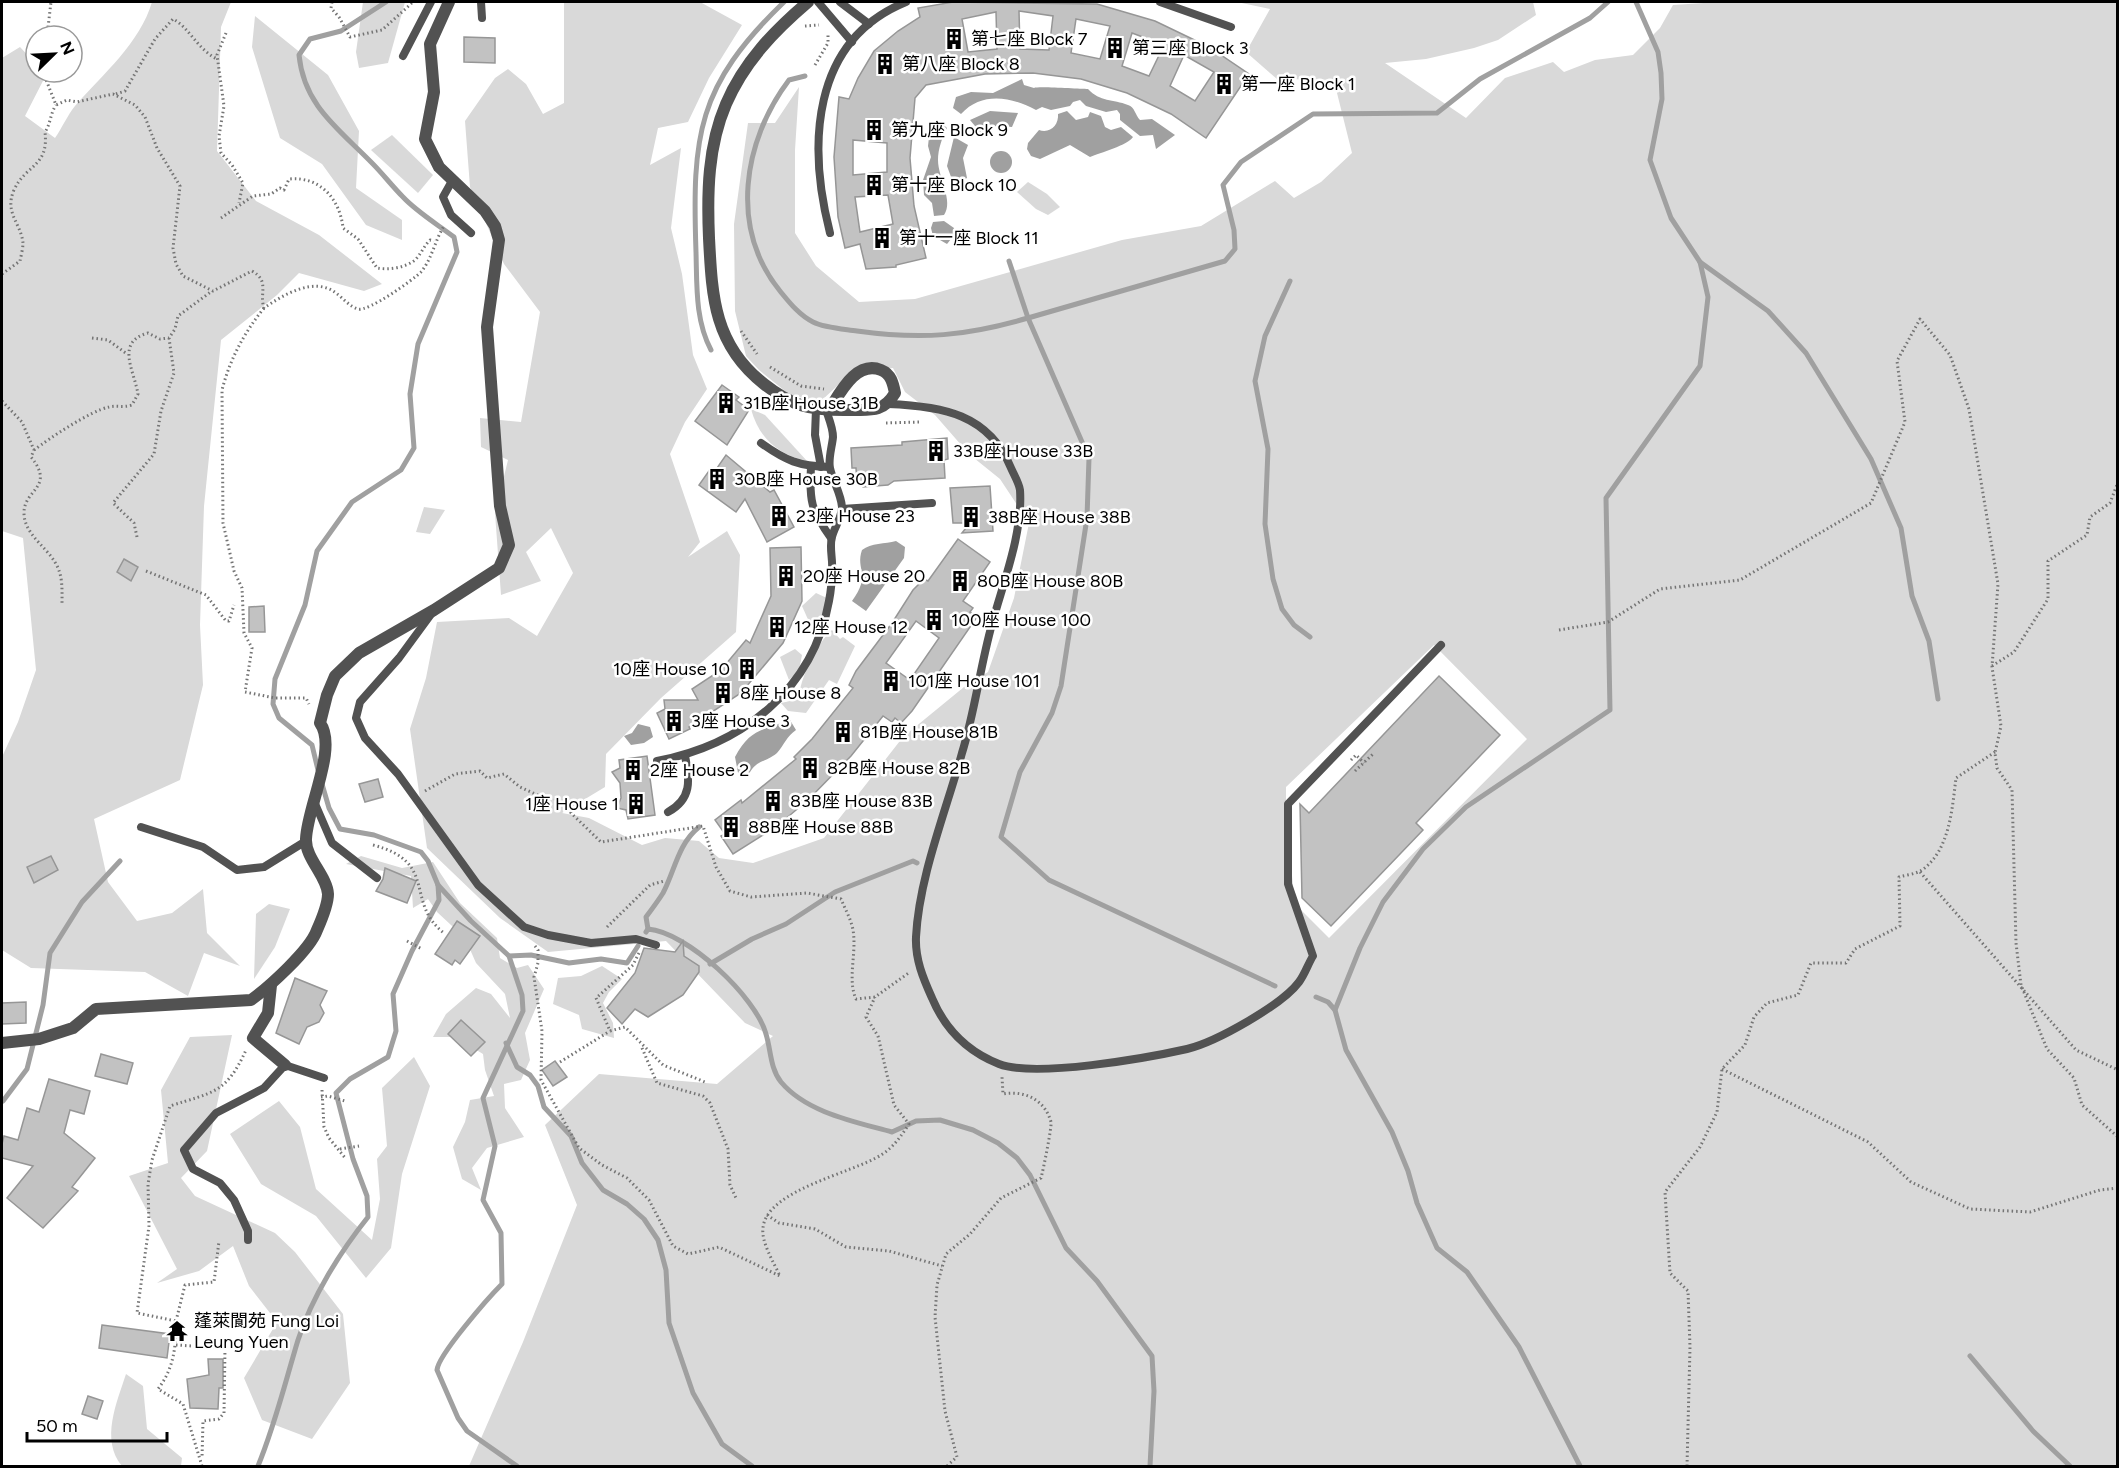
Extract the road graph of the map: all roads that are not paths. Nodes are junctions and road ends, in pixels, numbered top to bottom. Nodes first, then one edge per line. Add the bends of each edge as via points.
1 (431, 2) edge
2 (449, 2) edge
3 (481, 2) edge
4 (808, 2) edge
5 (818, 2) edge
6 (840, 2) edge
7 (906, 2) edge
8 (1161, 2) edge
9 (482, 18) dead end
10 (869, 24) junction
11 (1231, 27) dead end
12 (852, 42) junction
13 (403, 56) dead end
14 (452, 180) junction
15 (471, 233) dead end
16 (830, 233) dead end
17 (888, 404) junction
18 (824, 410) junction
19 (761, 443) dead end
20 (821, 467) junction
21 (932, 503) dead end
22 (842, 509) junction
23 (831, 538) junction
24 (434, 610) junction
25 (1441, 645) dead end
26 (684, 756) junction
27 (657, 761) dead end
28 (314, 795) junction
29 (668, 812) dead end
30 (141, 827) dead end
31 (306, 841) junction
32 (377, 878) dead end
33 (656, 945) dead end
34 (271, 985) junction
35 (2, 1043) edge
36 (285, 1065) junction
37 (324, 1078) road end
38 (248, 1240) dead end

1 - 13 lane
2 - 14 street via 430,44 434,92 425,139 439,167
3 - 9 lane
4 - 18 street via 748,63 726,104 713,150 709,198 711,278 718,318 728,343 744,366 793,405
5 - 12 lane
6 - 10 lane
7 - 10 lane
8 - 11 lane
10 - 12 lane
12 - 16 lane via 826,88 819,124 817,161
14 - 15 lane via 443,197 451,215
14 - 24 street via 485,211 498,240 487,327 500,506 509,545 499,568
17 - 18 street via 876,410
17 - 18 street via 895,393 893,381 874,367 849,380
17 - 25 lane via 951,412 982,427 1003,448 1020,488 1014,548 918,915 916,940 918,966 941,1019 961,1043 1001,1065 1083,1065 1192,1048 1263,1012 1299,982 1313,956 1288,884 1288,804
18 - 20 lane via 815,435
18 - 20 lane via 833,435
19 - 20 lane via 803,466
20 - 22 lane via 838,487
20 - 23 lane via 809,496
21 - 22 lane
22 - 23 lane
23 - 26 lane via 829,602 820,633 801,670 768,711 714,746
24 - 28 street via 359,652 335,676 320,723 328,747
24 - 33 lane via 360,702 356,718 365,738 398,774 478,885 524,927 595,943 636,939
26 - 27 lane
26 - 29 lane via 690,777 687,792 683,801
28 - 31 street
28 - 32 lane via 332,843
30 - 31 lane via 203,847 237,870 264,867
31 - 34 street via 328,894 316,933
34 - 35 street via 251,1000 96,1009 73,1028 39,1039
34 - 36 street via 268,1013 253,1038
36 - 37 lane
36 - 38 lane via 264,1088 216,1113 184,1150 193,1169 220,1183 234,1200

